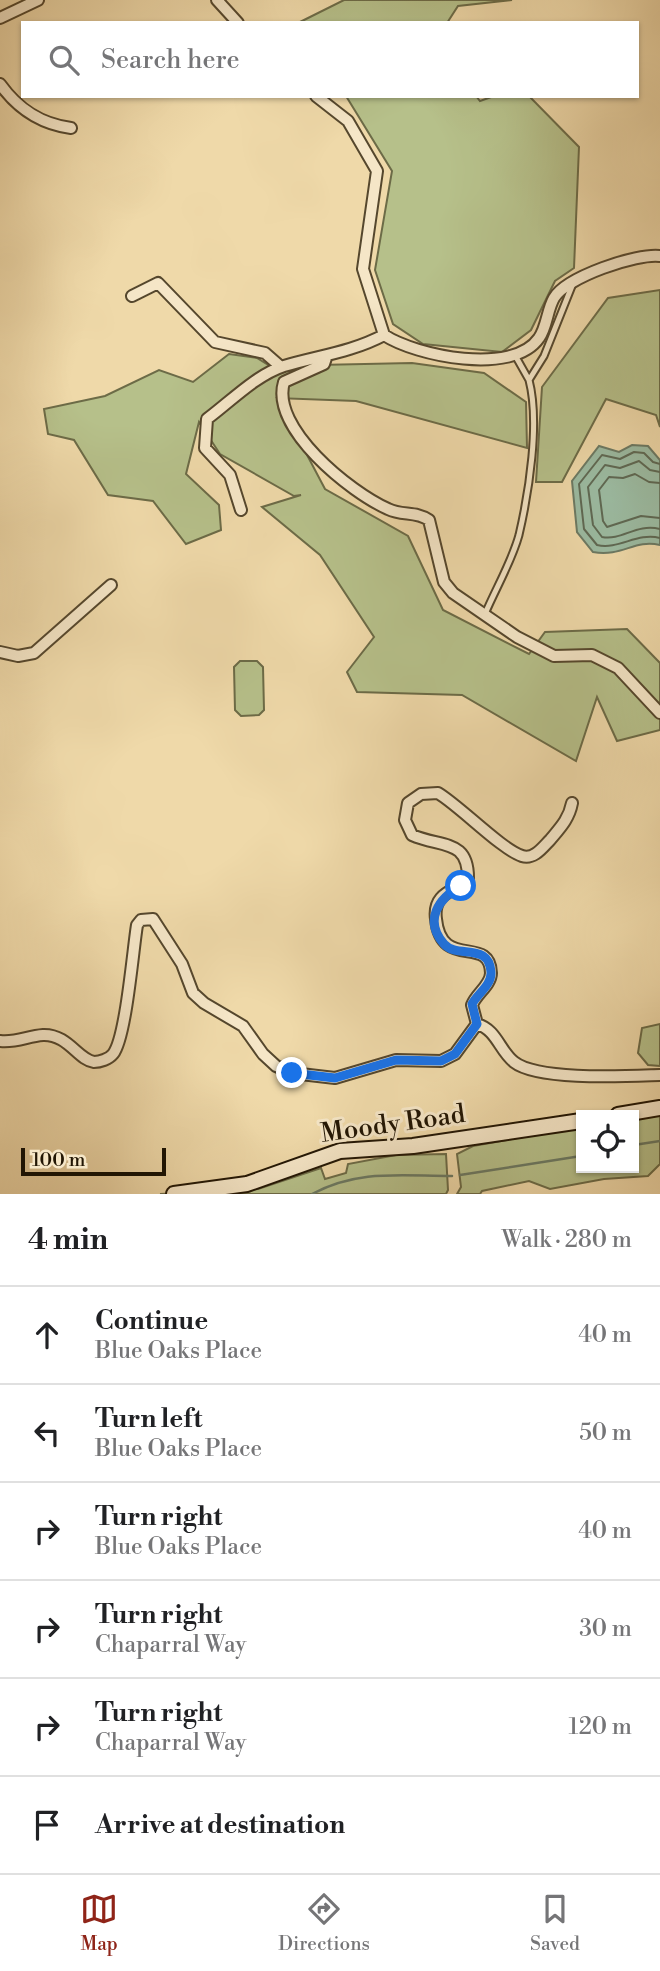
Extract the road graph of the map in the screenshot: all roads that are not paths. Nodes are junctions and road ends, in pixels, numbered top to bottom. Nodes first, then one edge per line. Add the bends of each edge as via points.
1 (38, 0) edge
2 (217, 0) edge
3 (0, 18) edge
4 (236, 21) edge
5 (0, 84) edge
6 (319, 98) edge
7 (71, 128) dead end
8 (660, 256) edge
9 (577, 277) junction
10 (132, 296) dead end
11 (384, 335) junction
12 (327, 355) junction
13 (516, 356) junction
14 (281, 367) junction
15 (529, 380) junction
16 (241, 510) dead end
17 (111, 585) dead end
18 (484, 616) junction
19 (0, 652) edge
20 (660, 713) edge
21 (572, 803) dead end
22 (477, 1024) junction
23 (0, 1041) edge
24 (660, 1075) edge
25 (660, 1108) edge
26 (639, 1112) edge
27 (576, 1122) edge
28 (174, 1194) edge

1 - 3 street
2 - 4 street
5 - 7 street via 33,117
6 - 11 street via 348,121 377,171 363,269
8 - 9 street
9 - 13 street via 554,296 539,338
9 - 15 lane
10 - 14 street via 158,283 215,342 265,353
11 - 12 street via 364,346
11 - 13 street via 402,347 438,355
12 - 14 street
12 - 18 street via 324,364 284,382 280,396 290,422 325,468 363,496 391,511 420,514 429,520 444,582
13 - 15 lane
14 - 16 street via 207,419 205,448 230,475
15 - 18 lane via 533,395 531,458 518,536
17 - 19 street via 34,653
18 - 20 street via 554,656 592,655 618,668
21 - 22 street via 569,816 543,848 523,856 438,793 421,794 408,803 405,820 412,835 448,844 468,863 468,880 440,899 435,911 444,945 476,951 491,972 472,1004
22 - 23 street via 455,1054 441,1061 396,1060 335,1078 292,1073 275,1066 243,1026 193,993 182,964 153,919 137,925 113,1054 102,1062 92,1062 75,1047 43,1035
22 - 24 street via 489,1027 514,1062 531,1070 553,1075
25 - 26 street
27 - 28 street, Moody Road via 413,1146 340,1151 247,1184

